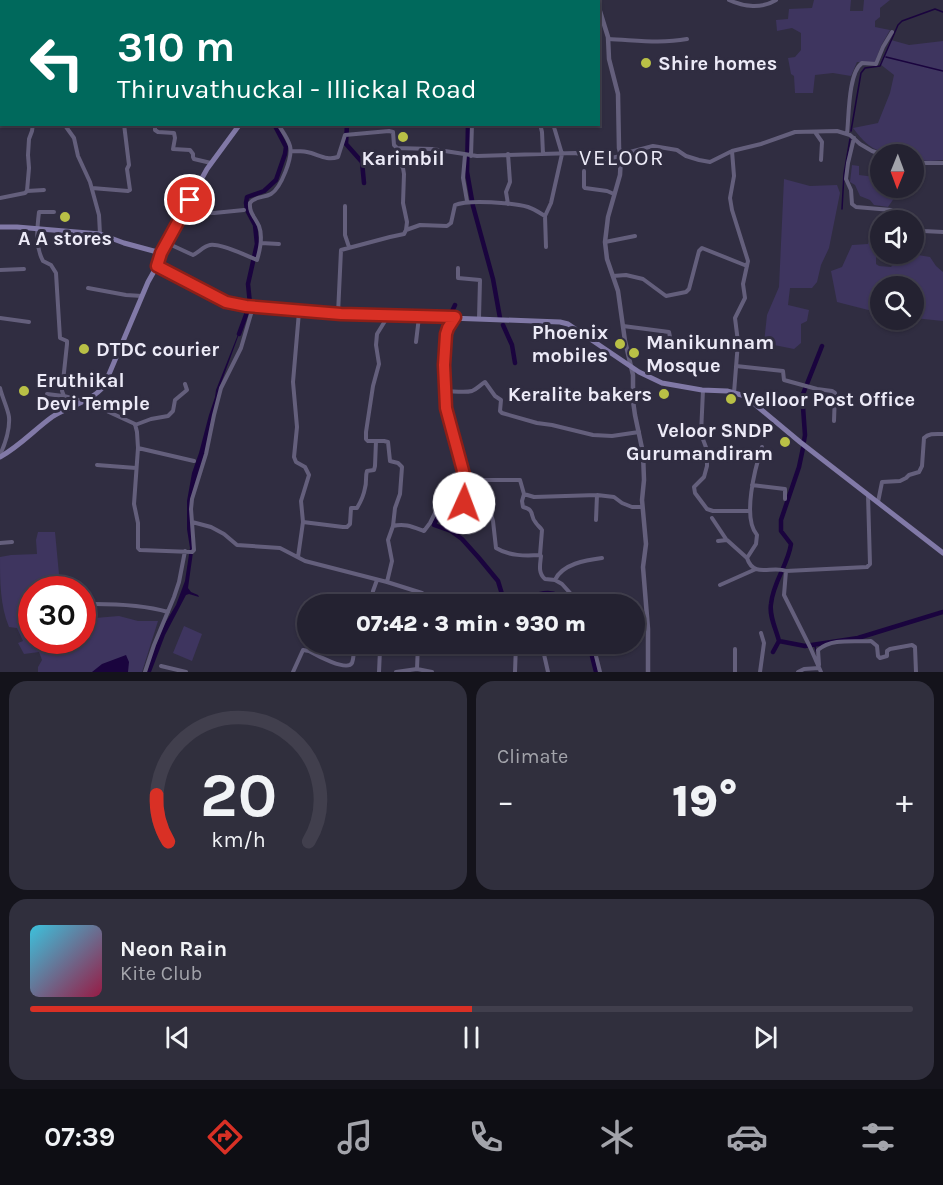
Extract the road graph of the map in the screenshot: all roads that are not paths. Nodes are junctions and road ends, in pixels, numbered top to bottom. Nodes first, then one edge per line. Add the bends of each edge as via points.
1 (729, 0) edge
2 (776, 0) edge
3 (600, 9) edge
4 (892, 32) dead end
5 (608, 39) junction
6 (687, 39) dead end
7 (0, 96) edge
8 (0, 116) edge
9 (32, 126) edge
10 (65, 126) edge
11 (124, 126) edge
12 (155, 126) edge
13 (239, 126) edge
14 (279, 126) edge
15 (472, 126) edge
16 (540, 126) edge
17 (556, 126) edge
18 (816, 132) junction
19 (847, 134) junction
20 (854, 138) junction
21 (397, 148) junction
22 (870, 149) edge
23 (291, 151) junction
24 (732, 151) junction
25 (508, 154) junction
26 (543, 154) junction
27 (562, 154) junction
28 (465, 155) junction
29 (471, 156) junction
30 (621, 156) junction
31 (821, 160) dead end
32 (211, 163) junction
33 (924, 163) edge
34 (943, 163) edge
35 (584, 171) dead end
36 (92, 189) junction
37 (44, 190) dead end
38 (27, 191) junction
39 (614, 194) junction
40 (0, 198) edge
41 (471, 202) junction
42 (508, 204) junction
43 (345, 206) dead end
44 (244, 210) dead end
45 (891, 210) edge
46 (54, 212) dead end
47 (184, 212) junction
48 (545, 216) junction
49 (0, 227) edge
50 (38, 228) junction
51 (406, 230) junction
52 (924, 230) edge
53 (943, 232) edge
54 (100, 234) junction
55 (635, 237) dead end
56 (605, 242) junction
57 (167, 243) junction
58 (261, 243) junction
59 (279, 244) dead end
60 (349, 247) junction
61 (546, 247) dead end
62 (161, 253) junction
63 (157, 266) junction
64 (747, 266) junction
65 (458, 268) dead end
66 (24, 269) dead end
67 (0, 270) edge
68 (613, 276) junction
69 (88, 288) dead end
70 (142, 296) junction
71 (250, 307) junction
72 (299, 311) junction
73 (338, 314) junction
74 (386, 316) junction
75 (419, 316) junction
76 (451, 317) junction
77 (0, 318) edge
78 (479, 318) junction
79 (29, 322) dead end
80 (623, 326) junction
81 (123, 342) junction
82 (416, 342) dead end
83 (671, 342) dead end
84 (137, 347) dead end
85 (631, 366) junction
86 (736, 366) junction
87 (185, 384) dead end
88 (0, 389) edge
89 (704, 390) junction
90 (445, 391) junction
91 (734, 393) junction
92 (47, 394) dead end
93 (64, 396) junction
94 (83, 401) junction
95 (834, 421) dead end
96 (135, 425) junction
97 (639, 432) junction
98 (943, 434) edge
99 (376, 441) junction
100 (2, 446) edge
101 (762, 447) dead end
102 (138, 448) junction
103 (0, 456) edge
104 (194, 461) dead end
105 (97, 465) dead end
106 (136, 468) junction
107 (465, 482) junction
108 (752, 485) junction
109 (524, 494) junction
110 (597, 495) junction
111 (868, 495) junction
112 (785, 499) dead end
113 (878, 502) junction
114 (642, 507) junction
115 (750, 511) junction
116 (712, 518) dead end
117 (596, 520) dead end
118 (192, 522) junction
119 (303, 522) junction
120 (393, 526) junction
121 (727, 540) junction
122 (718, 541) dead end
123 (12, 542) dead end
124 (0, 543) edge
125 (188, 551) junction
126 (943, 553) edge
127 (540, 555) junction
128 (298, 557) junction
129 (602, 558) dead end
130 (747, 558) junction
131 (756, 569) junction
132 (784, 570) junction
133 (376, 580) junction
134 (555, 580) junction
135 (387, 582) junction
136 (720, 585) dead end
137 (373, 594) edge
138 (423, 594) edge
139 (571, 594) edge
140 (96, 604) edge
141 (168, 612) junction
142 (761, 633) dead end
143 (735, 649) dead end
144 (301, 654) edge
145 (315, 654) edge
146 (353, 654) edge
147 (380, 654) edge
148 (418, 654) edge
149 (515, 654) edge
150 (544, 654) edge
151 (596, 654) edge
152 (161, 666) dead end
153 (819, 668) edge
154 (417, 669) junction
155 (145, 672) edge
156 (186, 672) edge
157 (293, 672) edge
158 (379, 672) edge
159 (396, 672) edge
160 (432, 672) edge
161 (514, 672) edge
162 (548, 672) edge
163 (600, 672) edge
164 (648, 672) edge
165 (735, 672) edge
166 (760, 672) edge
167 (798, 672) edge
168 (916, 672) edge

1 - 2 street via 761,6
3 - 5 street
4 - 19 street via 876,64 862,63 857,68
5 - 6 street
5 - 30 street via 618,94
7 - 8 street
9 - 38 street
10 - 36 street via 74,138
11 - 36 street via 130,190
12 - 32 street via 158,132 174,133 173,149 190,150 194,159
13 - 32 main road
14 - 23 street
15 - 29 street
16 - 26 street
17 - 27 street
18 - 19 street
18 - 24 street via 795,132
18 - 31 street via 822,142
19 - 20 street
20 - 22 street
20 - 45 street via 846,179 852,190 852,204
21 - 23 street via 393,132 389,131 345,135 334,159
21 - 28 street
21 - 51 street via 397,161 404,174
23 - 58 street via 277,188 250,203 260,228
24 - 30 street via 710,162 653,146
24 - 64 street via 734,176 730,198
25 - 26 street
25 - 29 street
25 - 42 street
26 - 27 street
27 - 30 street via 606,159
27 - 48 street
28 - 29 street
28 - 41 street via 463,178
30 - 39 street
32 - 47 main road
33 - 34 street
35 - 39 street via 585,188
36 - 54 street
37 - 38 street
38 - 40 street
39 - 56 street
41 - 42 street
41 - 51 street via 455,205 451,224 447,226 420,225
42 - 48 street via 530,207
43 - 60 street
44 - 47 street
46 - 50 street via 39,212
47 - 57 main road
48 - 61 street
49 - 50 main road
50 - 54 main road
50 - 93 street via 39,254 56,273 60,338 67,341
51 - 60 street via 398,236
52 - 53 street
54 - 62 main road
55 - 56 street
56 - 68 street
57 - 58 street via 193,255 211,245 257,260
57 - 62 main road
58 - 59 street
60 - 73 street via 341,250
62 - 63 main road
63 - 70 main road
63 - 71 main road via 226,302
64 - 68 street via 702,248 689,289 666,296 643,279
64 - 86 street via 745,298 735,318
65 - 78 street via 458,278 480,280
66 - 67 street
68 - 80 street
69 - 70 street
70 - 81 main road
71 - 72 main road
71 - 118 street via 241,348 221,388 192,499
72 - 73 main road
72 - 119 street via 293,382 297,427 294,457 309,474 301,501
73 - 74 main road
74 - 75 main road
74 - 99 street via 377,334 379,364 366,432 368,441
75 - 76 main road
75 - 82 street
76 - 78 main road
76 - 90 street via 446,334
77 - 79 street
78 - 85 main road via 568,324
80 - 83 street via 669,332
80 - 85 street
81 - 84 street
81 - 94 main road via 104,386
85 - 89 main road via 662,383
85 - 97 street
86 - 91 street
86 - 95 street via 783,371 784,380 832,391
87 - 96 street via 188,390 175,400 168,416
88 - 100 street via 9,414
89 - 91 main road
89 - 115 street via 701,434 706,466 704,477 694,487 695,493 713,511
90 - 97 street via 468,392 485,382 501,400 502,413 593,435
90 - 107 street via 446,415
91 - 111 main road via 748,398
92 - 93 street
93 - 94 street
94 - 96 street
94 - 103 main road via 53,417
96 - 102 street
97 - 114 street via 643,453
98 - 113 street via 924,438 919,472 900,481 882,482
99 - 119 street via 374,470 365,474 366,489 359,506 351,508 350,524 343,527
99 - 120 street via 387,441 390,461 402,467
100 - 103 street
101 - 108 street
102 - 104 street
102 - 106 street
105 - 106 street
106 - 125 street via 134,504 140,550
107 - 109 street via 520,480
107 - 120 street via 457,498 436,511 424,531 407,525
107 - 127 street via 464,503 489,507 496,548 503,553
108 - 112 street via 784,489
108 - 115 street
109 - 110 street
109 - 127 street via 523,507 532,512 542,530
110 - 114 street
110 - 117 street
111 - 113 main road
111 - 132 street via 870,564 860,568
113 - 126 main road
114 - 164 street
115 - 130 street via 757,535
116 - 121 street
118 - 125 street via 194,550
118 - 128 street via 211,527 237,545 280,548
119 - 128 street
120 - 135 street via 388,540 392,561
121 - 122 street
121 - 130 street
123 - 124 street
125 - 141 street
127 - 134 street via 541,576
128 - 133 street
129 - 134 street via 564,569
130 - 131 street
131 - 132 street
131 - 136 street
132 - 153 street via 784,595
133 - 135 street
133 - 137 street
134 - 139 street
135 - 138 street
140 - 141 street
141 - 155 street
142 - 166 street via 764,643
143 - 165 street
144 - 157 street
145 - 146 street via 347,667
147 - 158 street
148 - 154 street
149 - 161 street
150 - 162 street
151 - 163 street
152 - 156 street
153 - 167 street
153 - 168 street via 818,650 822,646 872,641 878,646 880,658 887,657 890,649 915,646
154 - 159 street
154 - 160 street

